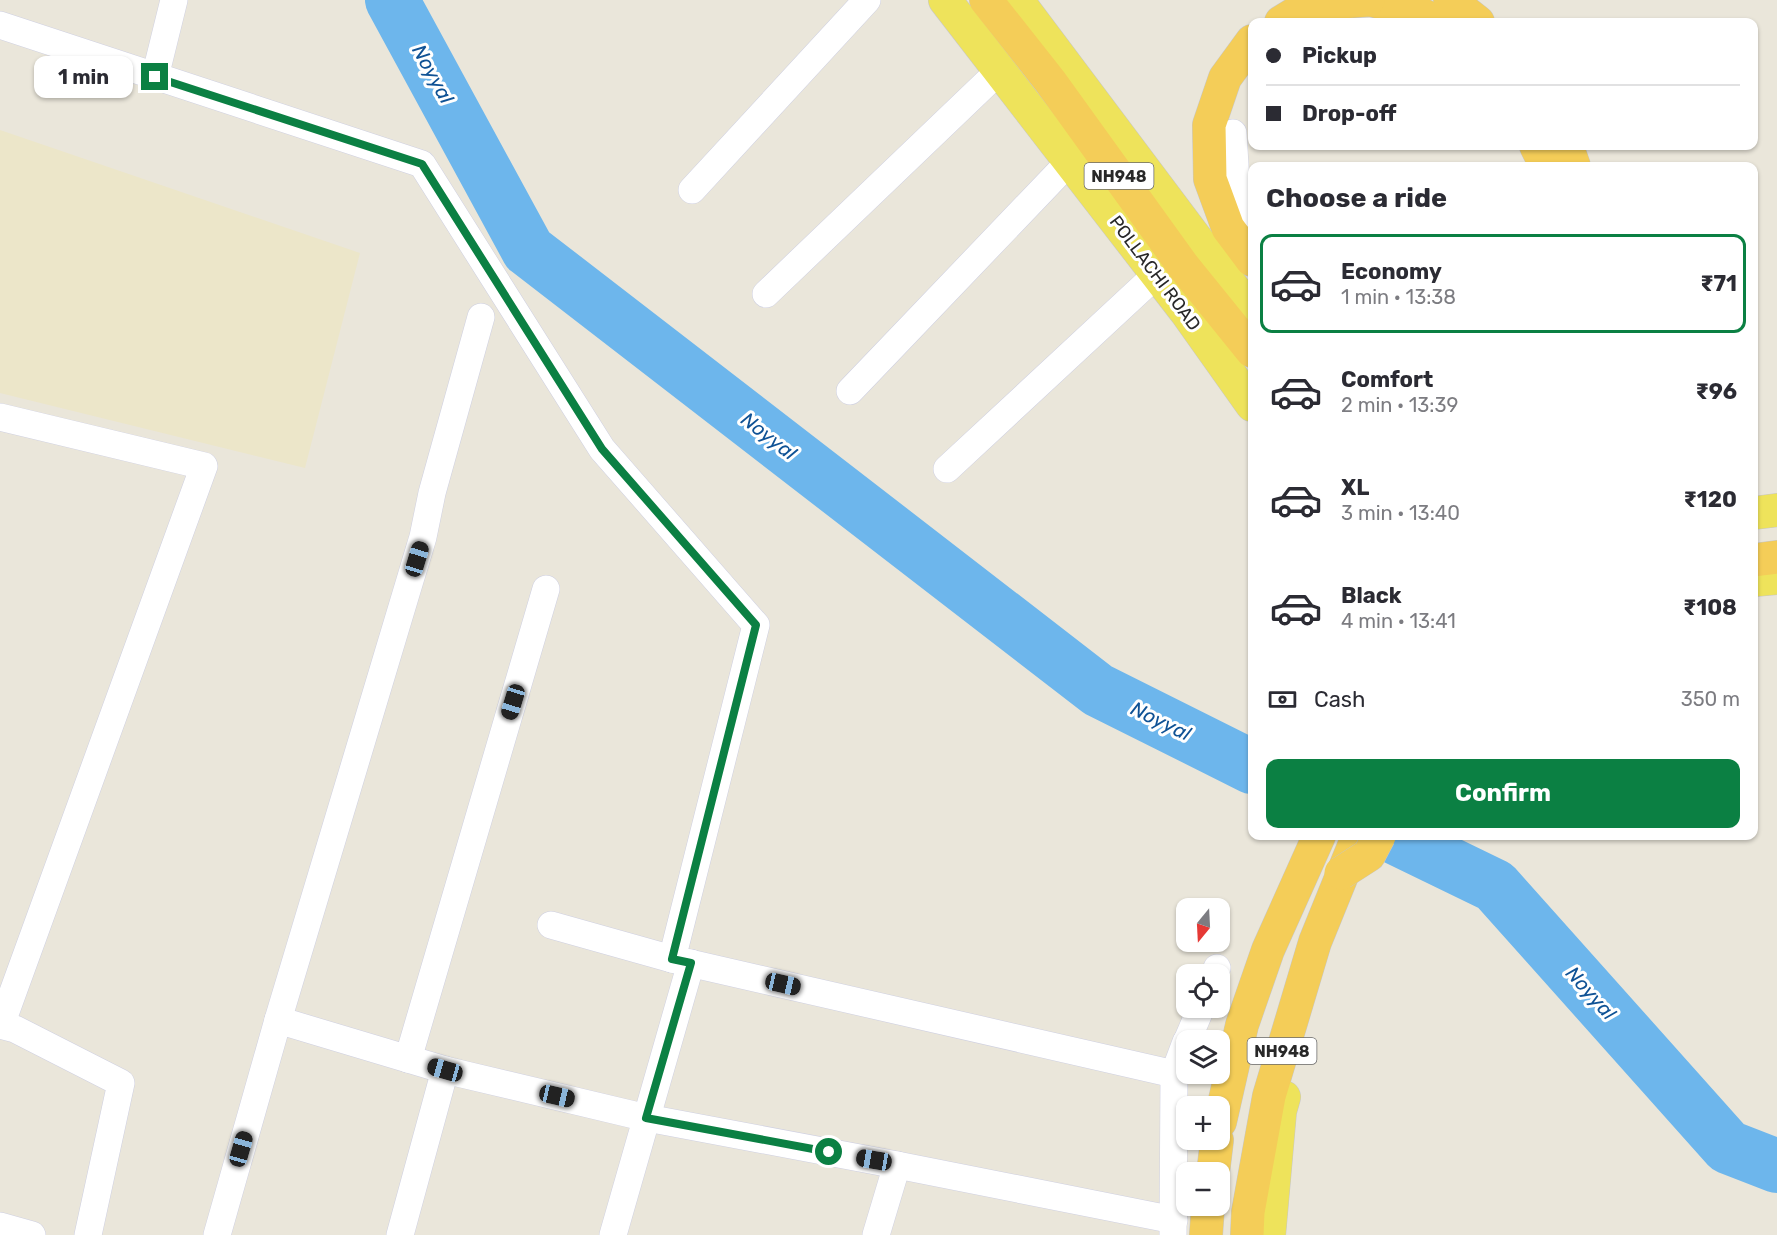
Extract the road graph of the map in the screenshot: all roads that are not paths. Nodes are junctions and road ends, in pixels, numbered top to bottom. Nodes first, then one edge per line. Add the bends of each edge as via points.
1 (174, 0) edge
2 (867, 0) edge
3 (945, 0) edge
4 (986, 0) edge
5 (1017, 0) edge
6 (1370, 0) edge
7 (1450, 0) edge
8 (1288, 18) edge
9 (1429, 18) edge
10 (1473, 18) edge
11 (0, 26) edge
12 (1248, 46) edge
13 (1000, 70) junction
14 (155, 77) junction
15 (1233, 133) dead end
16 (1070, 161) junction
17 (692, 190) dead end
18 (1248, 206) edge
19 (1248, 255) edge
20 (1157, 274) junction
21 (766, 294) dead end
22 (1248, 308) edge
23 (481, 317) dead end
24 (1248, 346) edge
25 (850, 391) dead end
26 (1248, 399) edge
27 (1, 419) edge
28 (947, 470) dead end
29 (1777, 510) edge
30 (1758, 512) edge
31 (1777, 557) edge
32 (1758, 559) edge
33 (1777, 578) edge
34 (1758, 580) edge
35 (546, 589) dead end
36 (1356, 840) edge
37 (1367, 840) edge
38 (1377, 840) edge
39 (1311, 843) edge
40 (1341, 873) junction
41 (551, 925) dead end
42 (682, 961) junction
43 (278, 1020) junction
44 (0, 1025) edge
45 (408, 1059) junction
46 (1176, 1067) edge
47 (445, 1070) junction
48 (1173, 1074) junction
49 (1226, 1096) edge
50 (646, 1118) junction
51 (897, 1165) junction
52 (1207, 1216) edge
53 (0, 1226) edge
54 (1174, 1228) edge
55 (32, 1235) edge
56 (88, 1235) edge
57 (217, 1235) edge
58 (400, 1235) edge
59 (613, 1235) edge
60 (876, 1235) edge
61 (1206, 1235) edge
62 (1247, 1235) edge
63 (1269, 1235) edge

1 - 14 street
2 - 17 street
3 - 13 main road, POLLACHI ROAD
4 - 24 highway, NH948 via 1050,81 1184,267
5 - 22 main road
6 - 8 highway via 1304,8
6 - 9 highway
7 - 10 highway
11 - 14 street
12 - 19 highway via 1225,78 1209,125 1210,179 1228,228
13 - 16 main road, POLLACHI ROAD
13 - 21 street
14 - 42 street via 422,164 602,449 756,625
15 - 18 street via 1236,181
16 - 20 main road, POLLACHI ROAD
16 - 25 street
20 - 26 main road, POLLACHI ROAD
20 - 28 street
23 - 43 street via 423,537
27 - 44 street via 204,466
29 - 30 main road
31 - 32 highway
33 - 34 main road
35 - 45 street
36 - 40 highway
37 - 63 main road via 1320,954 1280,1112
38 - 40 highway, bridge via 1369,855
39 - 49 highway, NH948 via 1242,1025
40 - 62 highway, NH948 via 1315,942 1269,1096
41 - 42 street
42 - 48 street
42 - 50 street
43 - 45 street
43 - 57 street
44 - 56 street via 121,1083
45 - 47 street
46 - 48 street
47 - 50 street
47 - 58 street
48 - 54 street
50 - 51 street
50 - 59 street
51 - 54 street
51 - 60 street
52 - 61 highway
53 - 55 street

